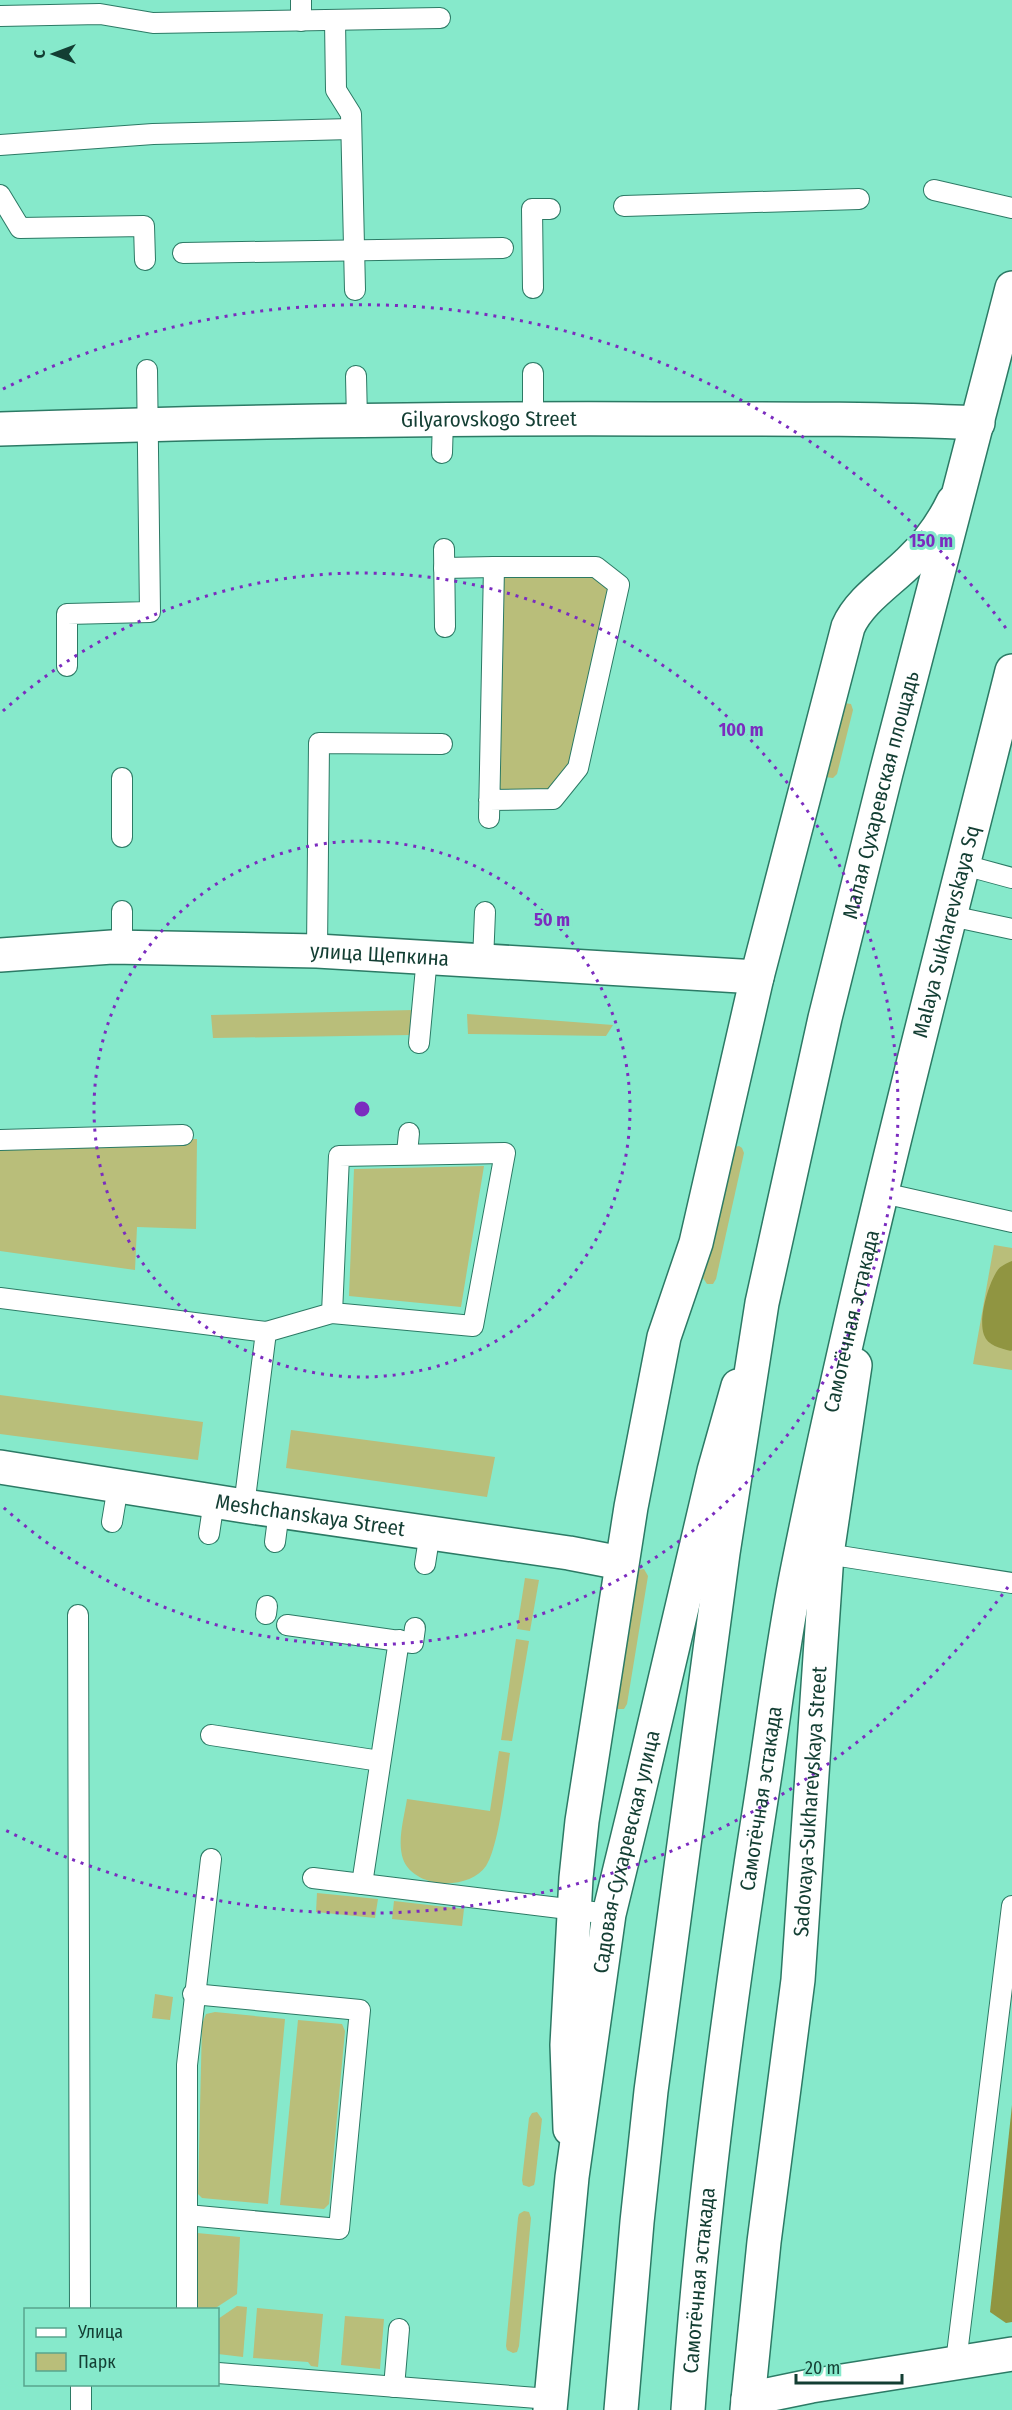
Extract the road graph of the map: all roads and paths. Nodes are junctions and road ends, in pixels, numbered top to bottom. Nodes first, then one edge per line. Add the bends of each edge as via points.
1 (301, 0) edge
2 (0, 16) edge
3 (440, 18) dead end
4 (335, 20) junction
5 (301, 21) junction
6 (351, 129) junction
7 (0, 144) edge
8 (934, 190) dead end
9 (0, 195) edge
10 (859, 199) dead end
11 (624, 206) dead end
12 (550, 208) dead end
13 (1012, 208) edge
14 (503, 248) dead end
15 (353, 250) junction
16 (183, 253) dead end
17 (145, 260) dead end
18 (533, 288) dead end
19 (1012, 288) edge
20 (355, 290) dead end
21 (147, 370) dead end
22 (533, 373) dead end
23 (356, 376) dead end
24 (443, 419) junction
25 (533, 419) junction
26 (357, 420) junction
27 (978, 423) junction
28 (148, 424) junction
29 (0, 429) edge
30 (442, 453) dead end
31 (958, 493) junction
32 (494, 567) junction
33 (444, 627) dead end
34 (67, 666) dead end
35 (1012, 671) edge
36 (442, 744) dead end
37 (122, 778) dead end
38 (122, 837) dead end
39 (964, 865) junction
40 (1012, 878) edge
41 (122, 911) dead end
42 (485, 912) dead end
43 (951, 916) junction
44 (1012, 929) edge
45 (122, 947) junction
46 (317, 951) junction
47 (0, 955) edge
48 (427, 957) junction
49 (483, 961) junction
50 (757, 977) junction
51 (419, 1043) dead end
52 (409, 1133) dead end
53 (183, 1135) dead end
54 (0, 1140) edge
55 (407, 1153) junction
56 (882, 1193) junction
57 (1012, 1222) edge
58 (0, 1298) edge
59 (762, 1303) junction
60 (332, 1313) junction
61 (266, 1332) junction
62 (0, 1467) edge
63 (118, 1486) junction
64 (229, 1504) junction
65 (112, 1522) dead end
66 (209, 1534) dead end
67 (827, 1554) junction
68 (621, 1563) junction
69 (1012, 1583) edge
70 (78, 1615) dead end
71 (287, 1625) dead end
72 (415, 1628) dead end
73 (399, 1640) junction
74 (211, 1734) dead end
75 (380, 1761) junction
76 (211, 1859) dead end
77 (313, 1878) dead end
78 (362, 1884) junction
79 (1012, 1906) edge
80 (574, 1911) junction
81 (609, 1914) junction
82 (193, 1995) junction
83 (572, 2177) junction
84 (187, 2215) junction
85 (80, 2308) edge
86 (187, 2308) edge
87 (399, 2329) dead end
88 (1012, 2354) edge
89 (956, 2362) junction
90 (219, 2373) edge
91 (81, 2386) edge
92 (394, 2387) junction
93 (550, 2405) edge
94 (748, 2405) edge
95 (81, 2410) edge
96 (621, 2410) edge
97 (688, 2410) edge

1 - 5 lane
2 - 5 lane via 100,14 153,23
3 - 4 lane
4 - 5 lane
4 - 6 lane via 336,90 351,114
6 - 7 lane via 153,134
6 - 15 lane
8 - 13 lane
9 - 17 lane via 20,228 144,226
10 - 11 lane
12 - 18 lane via 532,209
14 - 15 lane
15 - 16 lane
15 - 20 lane
19 - 27 main road, Малая Сухаревская площадь
21 - 28 lane
22 - 25 lane
23 - 26 lane
24 - 25 main road, Gilyarovskogo Street
24 - 26 main road, Gilyarovskogo Street
24 - 30 lane
25 - 27 main road, Gilyarovskogo Street
26 - 28 main road, Gilyarovskogo Street
27 - 31 main road, Малая Сухаревская площадь
28 - 29 main road, Gilyarovskogo Street
28 - 34 lane via 150,612 67,615
31 - 50 main road via 927,543 859,609 849,627
31 - 59 main road, Малая Сухаревская площадь via 825,1018
32 - 32 lane via 489,809 552,800 578,768 619,585 596,567
32 - 33 lane via 444,558
35 - 39 main road, Malaya Sukharevskaya Sq
36 - 46 lane via 319,743
37 - 38 lane
39 - 40 lane
39 - 43 main road, Malaya Sukharevskaya Sq
41 - 45 lane
42 - 49 lane
43 - 44 lane
43 - 56 main road, Malaya Sukharevskaya Sq
45 - 46 main road, улица Щепкина
45 - 47 main road, улица Щепкина
46 - 48 main road, улица Щепкина
48 - 49 main road, улица Щепкина
48 - 51 lane
49 - 50 main road, улица Щепкина
50 - 68 main road via 696,1243 664,1337
52 - 55 lane
53 - 54 lane
55 - 60 lane via 339,1156
55 - 60 lane via 505,1153 472,1326
56 - 57 lane
56 - 67 main road, Sadovaya-Sukharevskaya Street
56 - 97 main road, Самотёчная эстакада via 796,1577 735,1969 704,2229
58 - 61 lane
59 - 81 main road, Садовая-Сухаревская улица via 714,1471
59 - 96 main road via 723,1553 651,2091
60 - 61 lane
61 - 64 lane
62 - 63 main road, Meshchanskaya Street
63 - 64 main road, Meshchanskaya Street
63 - 65 lane
64 - 66 lane
64 - 68 main road, Meshchanskaya Street via 277,1527 427,1548 569,1552
67 - 69 lane
67 - 94 main road, Sadovaya-Sukharevskaya Street via 798,1980 764,2242
68 - 80 main road via 582,1821
70 - 85 lane
71 - 73 lane
72 - 73 lane via 414,1643
73 - 75 lane
74 - 75 lane
75 - 78 lane
76 - 82 lane
77 - 78 lane
78 - 80 lane
79 - 89 lane
80 - 81 lane
80 - 83 main road via 567,2045
81 - 83 main road, Садовая-Сухаревская улица
82 - 84 lane via 187,2066
82 - 84 lane via 360,2010 339,2229
83 - 93 main road, Садовая-Сухаревская улица
84 - 86 lane
87 - 92 lane
88 - 89 main road
89 - 94 main road via 811,2386
90 - 92 lane
91 - 95 lane
92 - 93 lane

